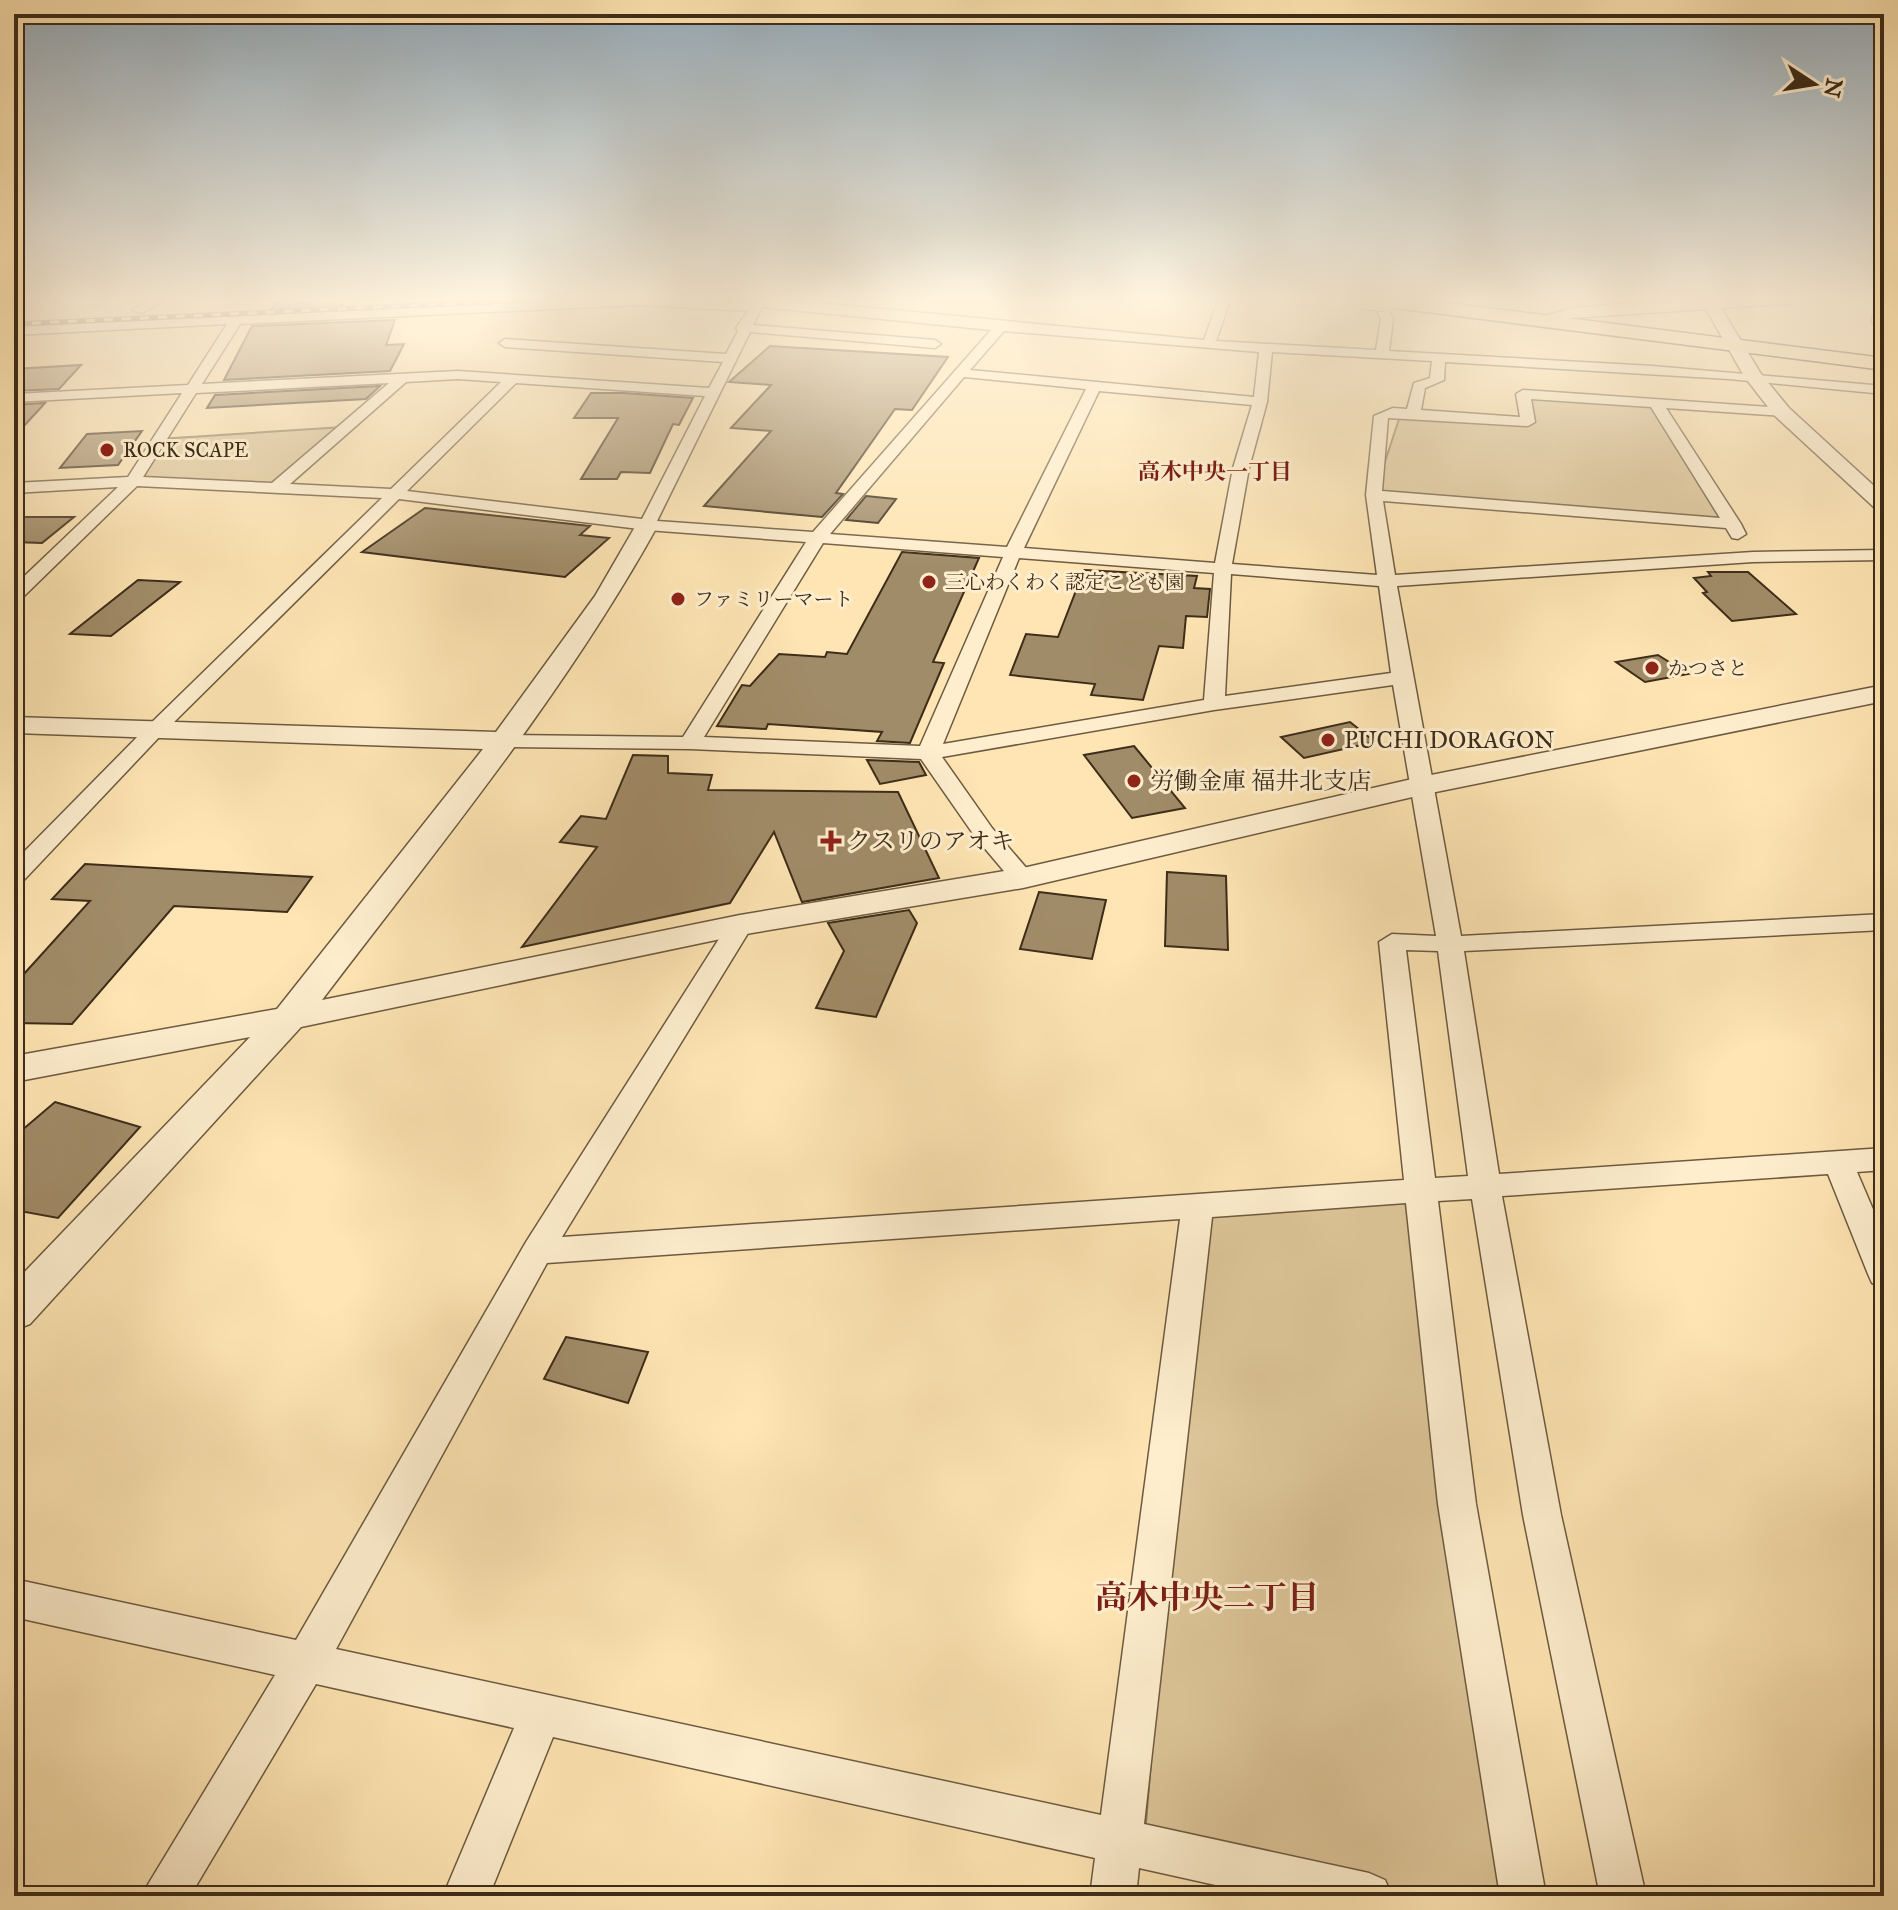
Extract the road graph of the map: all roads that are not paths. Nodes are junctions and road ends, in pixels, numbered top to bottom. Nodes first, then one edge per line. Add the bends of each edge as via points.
1 (226, 387) edge
2 (392, 387) edge
3 (504, 387) edge
4 (636, 387) edge
5 (713, 387) edge
6 (947, 387) edge
7 (1093, 387) edge
8 (1106, 387) edge
9 (1262, 387) edge
10 (1419, 387) edge
11 (1521, 387) edge
12 (1762, 387) edge
13 (1857, 387) edge
14 (190, 389) junction
15 (1884, 390) edge
16 (710, 392) junction
17 (1523, 394) junction
18 (14, 398) edge
19 (1260, 402) junction
20 (1656, 404) junction
21 (1782, 412) junction
22 (1413, 414) junction
23 (133, 481) junction
24 (14, 488) edge
25 (276, 488) junction
26 (394, 494) junction
27 (1374, 495) junction
28 (1884, 506) edge
29 (1733, 524) junction
30 (647, 525) junction
31 (818, 537) junction
32 (1013, 553) junction
33 (1884, 555) edge
34 (1753, 557) junction
35 (1223, 568) junction
36 (1388, 581) junction
37 (14, 596) edge
38 (1402, 678) junction
39 (1884, 693) edge
40 (1214, 704) junction
41 (14, 725) edge
42 (157, 728) junction
43 (504, 741) junction
44 (690, 743) junction
45 (928, 753) junction
46 (1421, 786) junction
47 (14, 876) edge
48 (1023, 878) junction
49 (1884, 922) edge
50 (740, 925) junction
51 (1450, 944) junction
52 (289, 1018) junction
53 (14, 1069) edge
54 (1884, 1159) edge
55 (1838, 1162) junction
56 (1485, 1186) junction
57 (1419, 1190) junction
58 (1197, 1206) junction
59 (537, 1251) junction
60 (1884, 1274) edge
61 (14, 1312) edge
62 (14, 1598) edge
63 (305, 1664) junction
64 (541, 1715) junction
65 (1120, 1840) junction
66 (164, 1896) edge
67 (466, 1896) edge
68 (1113, 1896) edge
69 (1369, 1896) edge
70 (1523, 1896) edge
71 (1623, 1896) edge

1 - 14 street
2 - 25 street
3 - 26 street
4 - 16 street
5 - 16 street
6 - 31 street
7 - 32 street
8 - 19 street
9 - 19 street
10 - 22 street
11 - 17 street
12 - 21 street
13 - 15 street
14 - 18 street
14 - 23 street
16 - 30 street
17 - 20 street
17 - 22 street via 1528,422
19 - 35 street via 1241,468
20 - 21 street
20 - 29 street
21 - 28 street
22 - 27 street via 1381,416
23 - 24 street
23 - 25 street
23 - 37 street
25 - 26 street
26 - 30 street
26 - 42 street
27 - 29 street
27 - 36 street
29 - 34 street
30 - 31 street
30 - 43 street via 606,597
31 - 32 street
31 - 44 street
32 - 35 street
32 - 45 street
33 - 34 street
34 - 36 street
35 - 36 street
35 - 40 street
36 - 38 street
38 - 40 street
38 - 46 street
39 - 46 street
40 - 45 street
41 - 42 street
42 - 43 street
42 - 47 street
43 - 44 street
43 - 52 street
44 - 45 street
45 - 48 street
46 - 48 street
46 - 51 street
48 - 50 street
49 - 51 street
50 - 52 street
50 - 59 street
51 - 56 street
51 - 57 street via 1392,942
52 - 53 street
52 - 61 street
54 - 55 street
55 - 56 street
55 - 60 street
56 - 57 street
56 - 71 street via 1542,1515
57 - 58 street
57 - 70 street via 1457,1504
58 - 59 street
58 - 65 street
59 - 63 street
62 - 63 street
63 - 64 street
63 - 66 street
64 - 65 street
64 - 67 street
65 - 68 street
65 - 69 street

